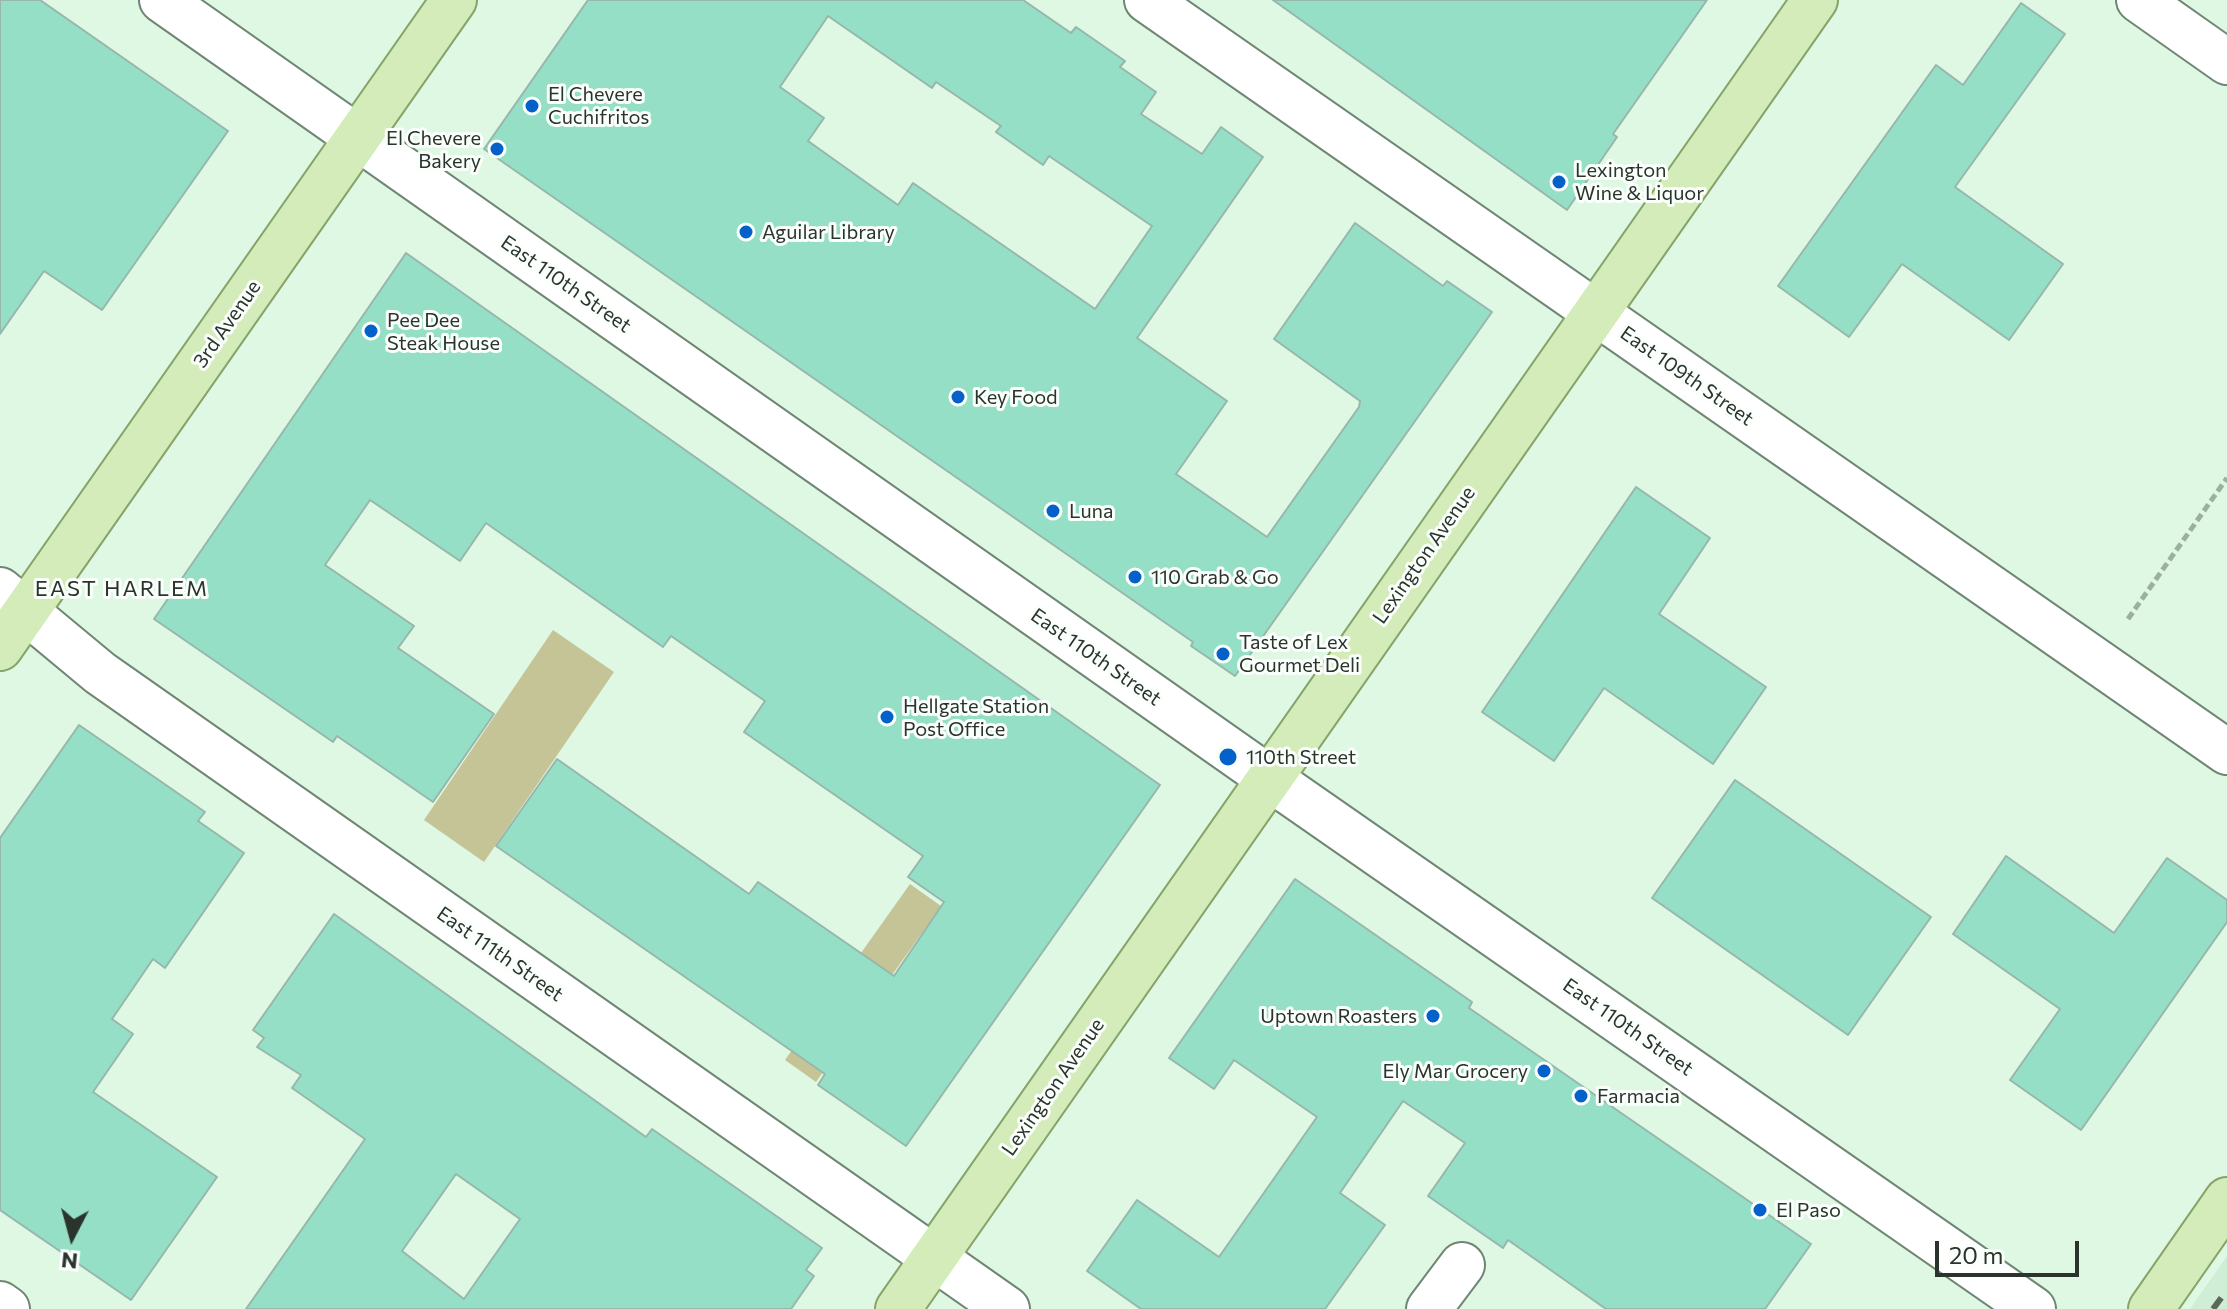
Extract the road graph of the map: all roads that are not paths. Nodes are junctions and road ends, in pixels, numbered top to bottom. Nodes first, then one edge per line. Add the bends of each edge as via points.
1 (162, 0) edge
2 (454, 0) edge
3 (1147, 0) edge
4 (1815, 0) edge
5 (2139, 0) edge
6 (2227, 62) edge
7 (358, 138) junction
8 (1595, 312) junction
9 (14, 600) edge
10 (0, 648) edge
11 (2227, 752) edge
12 (1269, 778) junction
13 (2227, 1200) edge
14 (934, 1257) junction
15 (1462, 1265) dead end
16 (0, 1304) edge
17 (7, 1309) edge
18 (898, 1309) edge
19 (1007, 1309) edge
20 (1429, 1309) edge
21 (2033, 1309) edge
22 (2151, 1309) edge

1 - 7 street, East 110th Street
2 - 7 main road, 3rd Avenue
3 - 8 street, East 109th Street
4 - 8 main road, Lexington Avenue
5 - 6 street
7 - 9 main road, 3rd Avenue
7 - 12 street, East 110th Street
8 - 11 street, East 109th Street
8 - 12 main road, Lexington Avenue
9 - 10 main road, 3rd Avenue
9 - 14 street, East 111th Street via 100,673
12 - 14 main road, Lexington Avenue
12 - 21 street, East 110th Street
13 - 22 main road
14 - 18 main road, Lexington Avenue
14 - 19 street, East 111th Street
15 - 20 street
16 - 17 street

